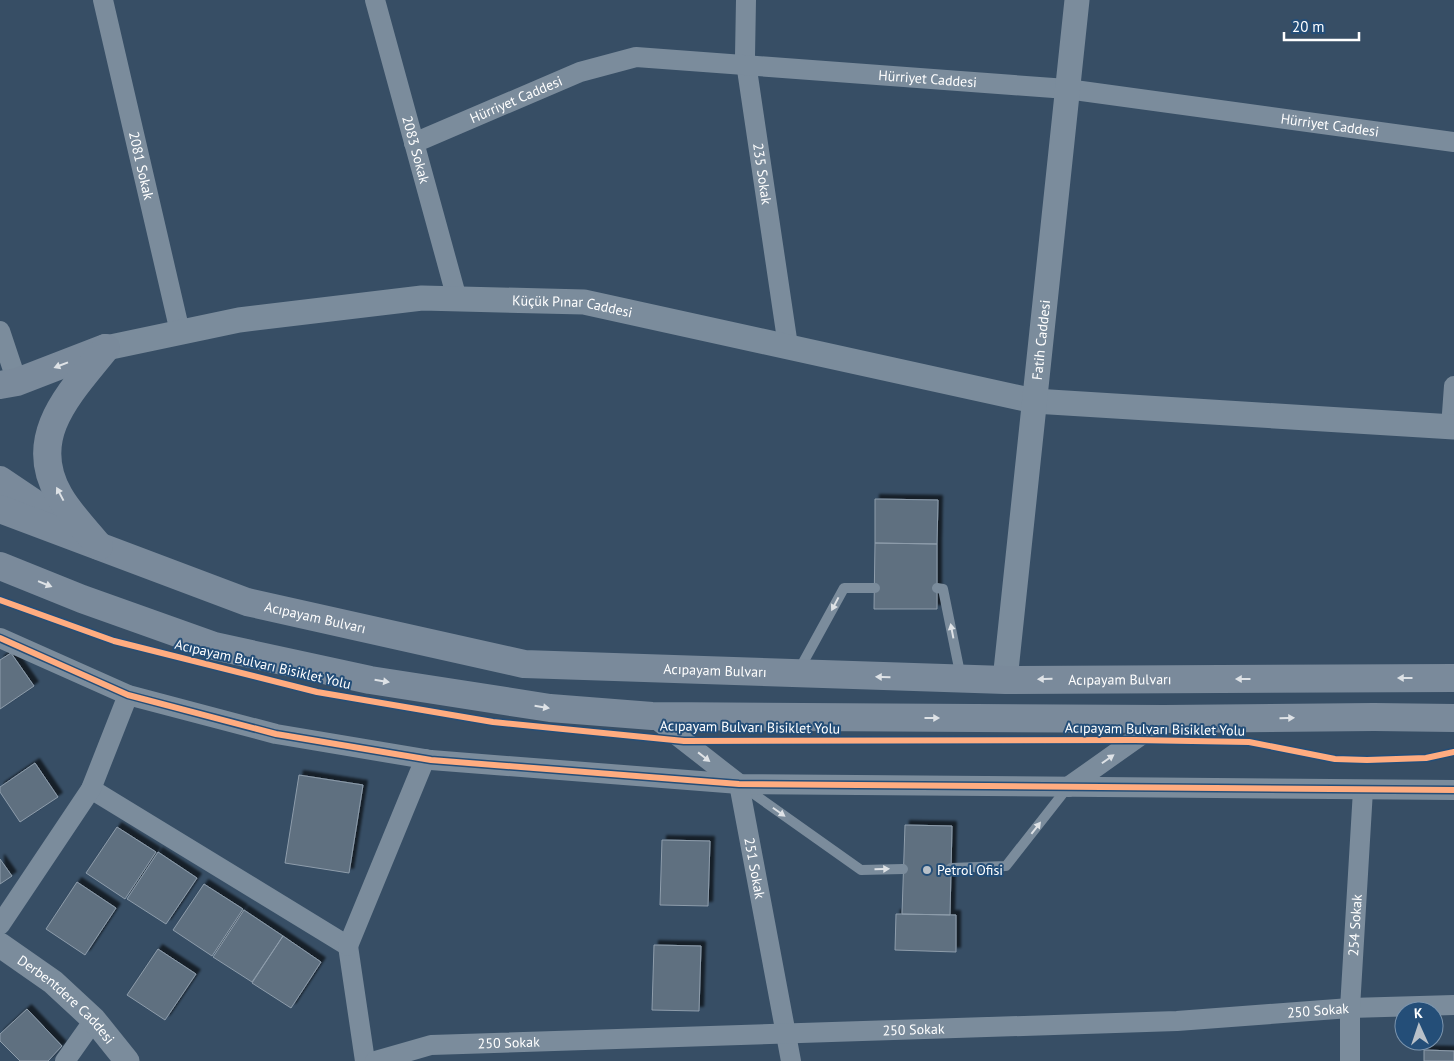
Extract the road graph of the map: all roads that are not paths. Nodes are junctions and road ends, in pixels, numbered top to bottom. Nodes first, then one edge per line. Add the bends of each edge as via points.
1 (103, 0) edge
2 (375, 0) edge
3 (746, 0) edge
4 (1077, 0) edge
5 (747, 65) junction
6 (1067, 89) junction
7 (1454, 142) edge
8 (414, 143) junction
9 (457, 298) junction
10 (0, 331) edge
11 (180, 332) junction
12 (788, 346) junction
13 (106, 348) junction
14 (8, 384) edge
15 (1454, 386) edge
16 (1034, 401) junction
17 (1453, 427) edge
18 (0, 480) edge
19 (0, 509) edge
20 (99, 547) junction
21 (0, 566) edge
22 (875, 588) dead end
23 (937, 588) dead end
24 (0, 638) edge
25 (797, 675) junction
26 (1454, 678) edge
27 (961, 679) junction
28 (1005, 680) junction
29 (128, 695) junction
30 (652, 716) junction
31 (1454, 718) edge
32 (1164, 719) junction
33 (425, 758) junction
34 (739, 784) junction
35 (1068, 787) junction
36 (91, 789) junction
37 (1363, 790) junction
38 (1454, 790) edge
39 (952, 868) dead end
40 (904, 869) dead end
41 (0, 925) edge
42 (0, 945) edge
43 (348, 946) junction
44 (1454, 1005) edge
45 (1350, 1008) junction
46 (94, 1020) junction
47 (784, 1034) junction
48 (66, 1061) edge
49 (127, 1061) edge
50 (365, 1061) edge
51 (375, 1061) edge
52 (791, 1061) edge
53 (1350, 1061) edge

1 - 11 street, 2081 Sokak
2 - 8 street, 2083 Sokak
3 - 5 street, 235 Sokak
4 - 6 street, Fatih Caddesi
5 - 6 street, Hürriyet Caddesi
5 - 8 street, Hürriyet Caddesi via 636,57 580,72
5 - 12 street, 235 Sokak
6 - 7 street, Hürriyet Caddesi
6 - 16 street, Fatih Caddesi
8 - 9 street, 2083 Sokak
9 - 11 street, Küçük Pınar Caddesi via 422,298 239,320
9 - 12 street, Küçük Pınar Caddesi via 584,302
10 - 14 street
11 - 13 street, Küçük Pınar Caddesi
12 - 16 street, Küçük Pınar Caddesi
13 -> 14 main road
20 -> 13 main road via 58,495 45,454 55,416
15 - 17 street
16 - 17 street, Küçük Pınar Caddesi
16 - 28 street, Fatih Caddesi
18 - 20 main road
19 - 20 main road, Acıpayam Bulvarı
20 - 25 main road, Acıpayam Bulvarı via 247,602 524,664
21 -> 30 main road via 214,646 370,680 550,708
22 -> 25 lane via 844,588
27 -> 23 lane via 944,588
24 - 29 street
27 -> 25 main road, Acıpayam Bulvarı
26 -> 28 main road, Acıpayam Bulvarı
27 - 28 main road, Acıpayam Bulvarı
29 - 33 street via 276,734
29 - 36 street
30 -> 32 main road
30 -> 34 street
32 -> 31 main road
35 -> 32 street
33 - 34 street
33 - 43 street
34 - 35 street
34 -> 40 lane via 861,870
34 - 47 street, 251 Sokak
35 - 37 street
39 -> 35 lane via 1006,866
36 - 41 street
36 - 43 street
37 - 38 street
37 - 45 street, 254 Sokak
42 - 46 street, Derbentdere Caddesi via 53,982
43 - 50 street
44 - 45 street, 250 Sokak
45 - 47 street, 250 Sokak via 1177,1021
45 - 53 street, 254 Sokak
46 - 48 street
46 - 49 street, Derbentdere Caddesi
47 - 51 street, 250 Sokak via 431,1045
47 - 52 street, 251 Sokak

